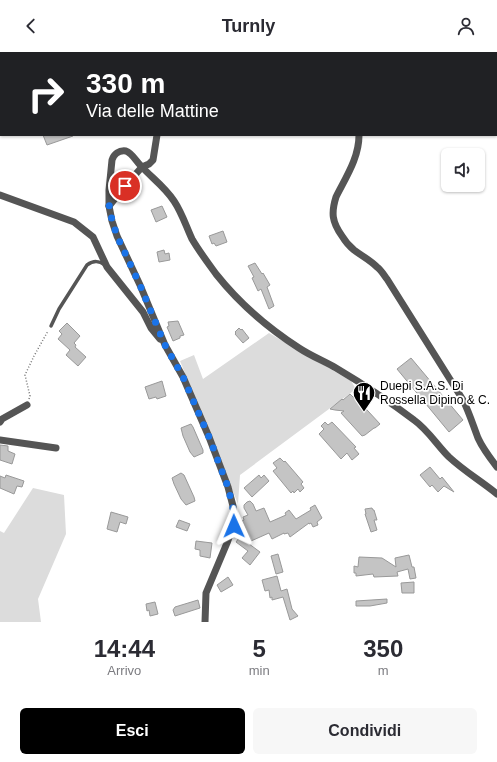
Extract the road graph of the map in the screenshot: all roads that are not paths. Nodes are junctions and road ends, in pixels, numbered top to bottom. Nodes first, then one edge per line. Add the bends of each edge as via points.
1 (157, 136) edge
2 (359, 136) edge
3 (141, 166) junction
4 (0, 195) edge
5 (109, 206) junction
6 (107, 267) junction
7 (51, 326) road end
8 (165, 345) junction
9 (27, 406) road end
10 (0, 422) edge
11 (0, 440) edge
12 (56, 448) dead end
13 (497, 468) edge
14 (497, 494) edge
15 (205, 622) edge

1 - 3 street via 152,160 149,164
2 - 13 street via 355,160 334,204 335,225 352,248 378,267 388,279 463,400 478,438
3 - 5 street
3 - 5 street via 127,152 113,156
3 - 14 street via 168,193 182,215 192,239 217,275 270,328 300,349 375,392 416,421 463,469
4 - 6 street via 74,222 93,237
5 - 8 street via 117,236
6 - 7 lane via 96,261 87,265
6 - 8 street
8 - 15 street via 183,377 209,437 228,487 234,513 234,526 206,593
9 - 10 street
11 - 12 street

